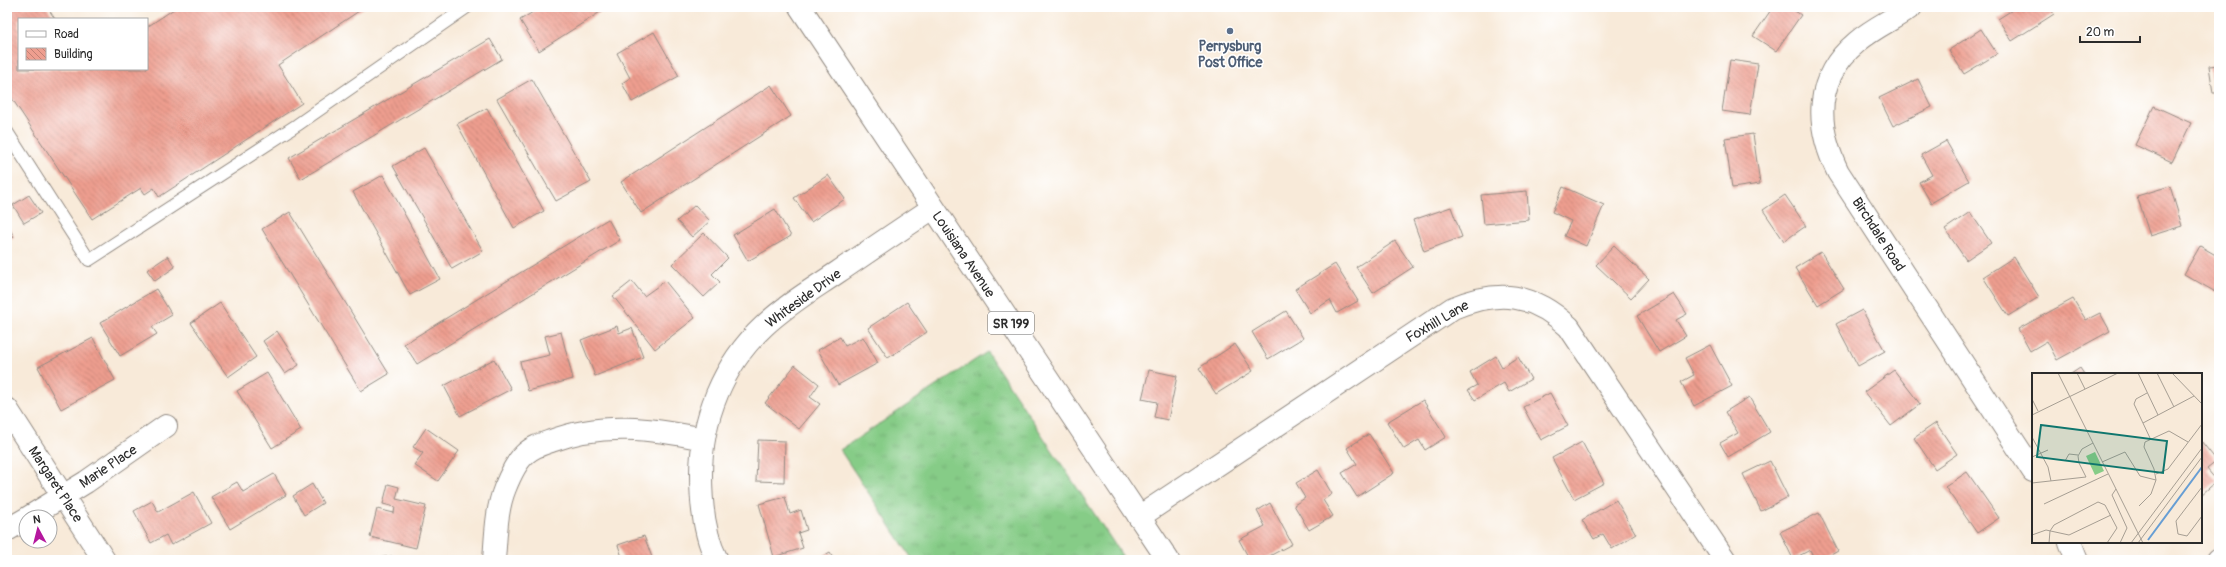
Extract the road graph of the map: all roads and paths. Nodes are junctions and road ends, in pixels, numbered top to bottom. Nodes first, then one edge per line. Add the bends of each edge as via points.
1 (467, 7) edge
2 (800, 7) edge
3 (1911, 7) edge
4 (7, 132) edge
5 (933, 208) junction
6 (7, 409) edge
7 (166, 426) dead end
8 (703, 439) junction
9 (2032, 469) edge
10 (63, 497) junction
11 (43, 509) edge
12 (1139, 516) junction
13 (18, 524) edge
14 (7, 530) edge
15 (2070, 543) edge
16 (104, 560) edge
17 (494, 560) edge
18 (717, 560) edge
19 (1168, 560) edge
20 (1725, 560) edge
21 (2077, 560) edge

1 - 4 lane via 297,125 89,260
2 - 5 street, Louisiana Avenue / SR 199
3 - 9 street, Birchdale Road via 1857,42 1834,68 1827,82 1822,104 1825,139 1838,172
5 - 8 street, Whiteside Drive via 788,306 764,326 728,371 714,399
5 - 12 street, Louisiana Avenue / SR 199
6 - 10 street, Margaret Place
7 - 10 street, Marie Place
8 - 17 street via 668,432 619,428 570,434 534,448 520,460 505,487 500,501
8 - 18 street, Whiteside Drive via 701,490 706,529
10 - 11 street, Marie Place
10 - 16 street, Margaret Place
12 - 19 street, Louisiana Avenue / SR 199
12 - 20 street, Foxhill Lane via 1454,308 1474,299 1512,296 1544,307 1570,327
13 - 14 street
15 - 21 street

